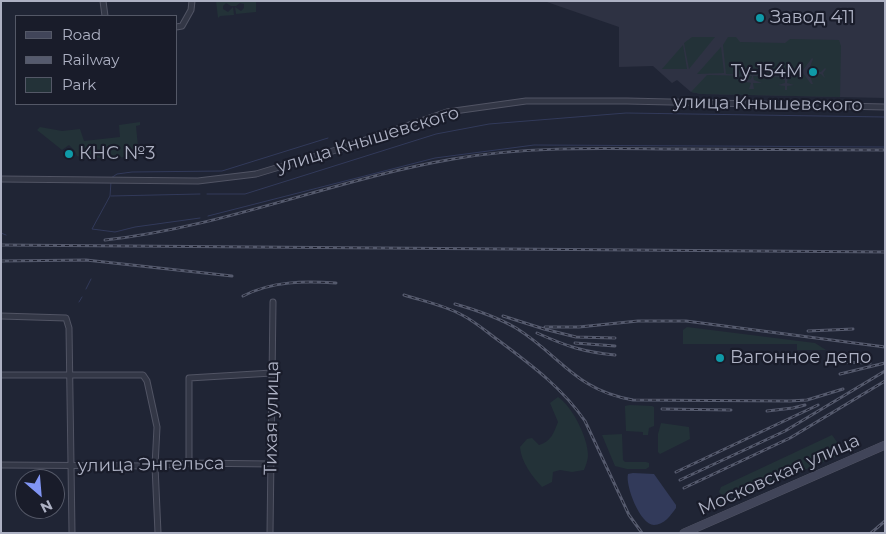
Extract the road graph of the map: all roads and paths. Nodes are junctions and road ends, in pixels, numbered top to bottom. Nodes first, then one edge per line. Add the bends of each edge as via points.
1 (103, 1) edge
2 (192, 1) edge
3 (105, 15) edge
4 (178, 27) edge
5 (885, 107) edge
6 (1, 179) edge
7 (273, 302) dead end
8 (1, 316) edge
9 (272, 373) junction
10 (70, 375) junction
11 (1, 376) edge
12 (885, 445) edge
13 (189, 463) junction
14 (271, 464) junction
15 (1, 465) edge
16 (71, 466) junction
17 (155, 466) junction
18 (72, 533) edge
19 (158, 533) edge
20 (270, 533) edge
21 (684, 533) edge

1 - 3 street
2 - 4 street via 191,10 182,26
5 - 6 street, улица Кнышевского via 526,101 447,112 256,174 198,181
7 - 9 street, Тихая улица
8 - 10 street via 66,318
9 - 13 street via 189,378
9 - 14 street, Тихая улица
10 - 11 street
10 - 16 street
10 - 17 street via 143,375 157,426
12 - 21 street, Московская улица
13 - 14 street, улица Энгельса
13 - 17 street, улица Энгельса
14 - 20 street, Тихая улица
15 - 16 street, улица Энгельса
16 - 17 street, улица Энгельса
16 - 18 street
17 - 19 street

